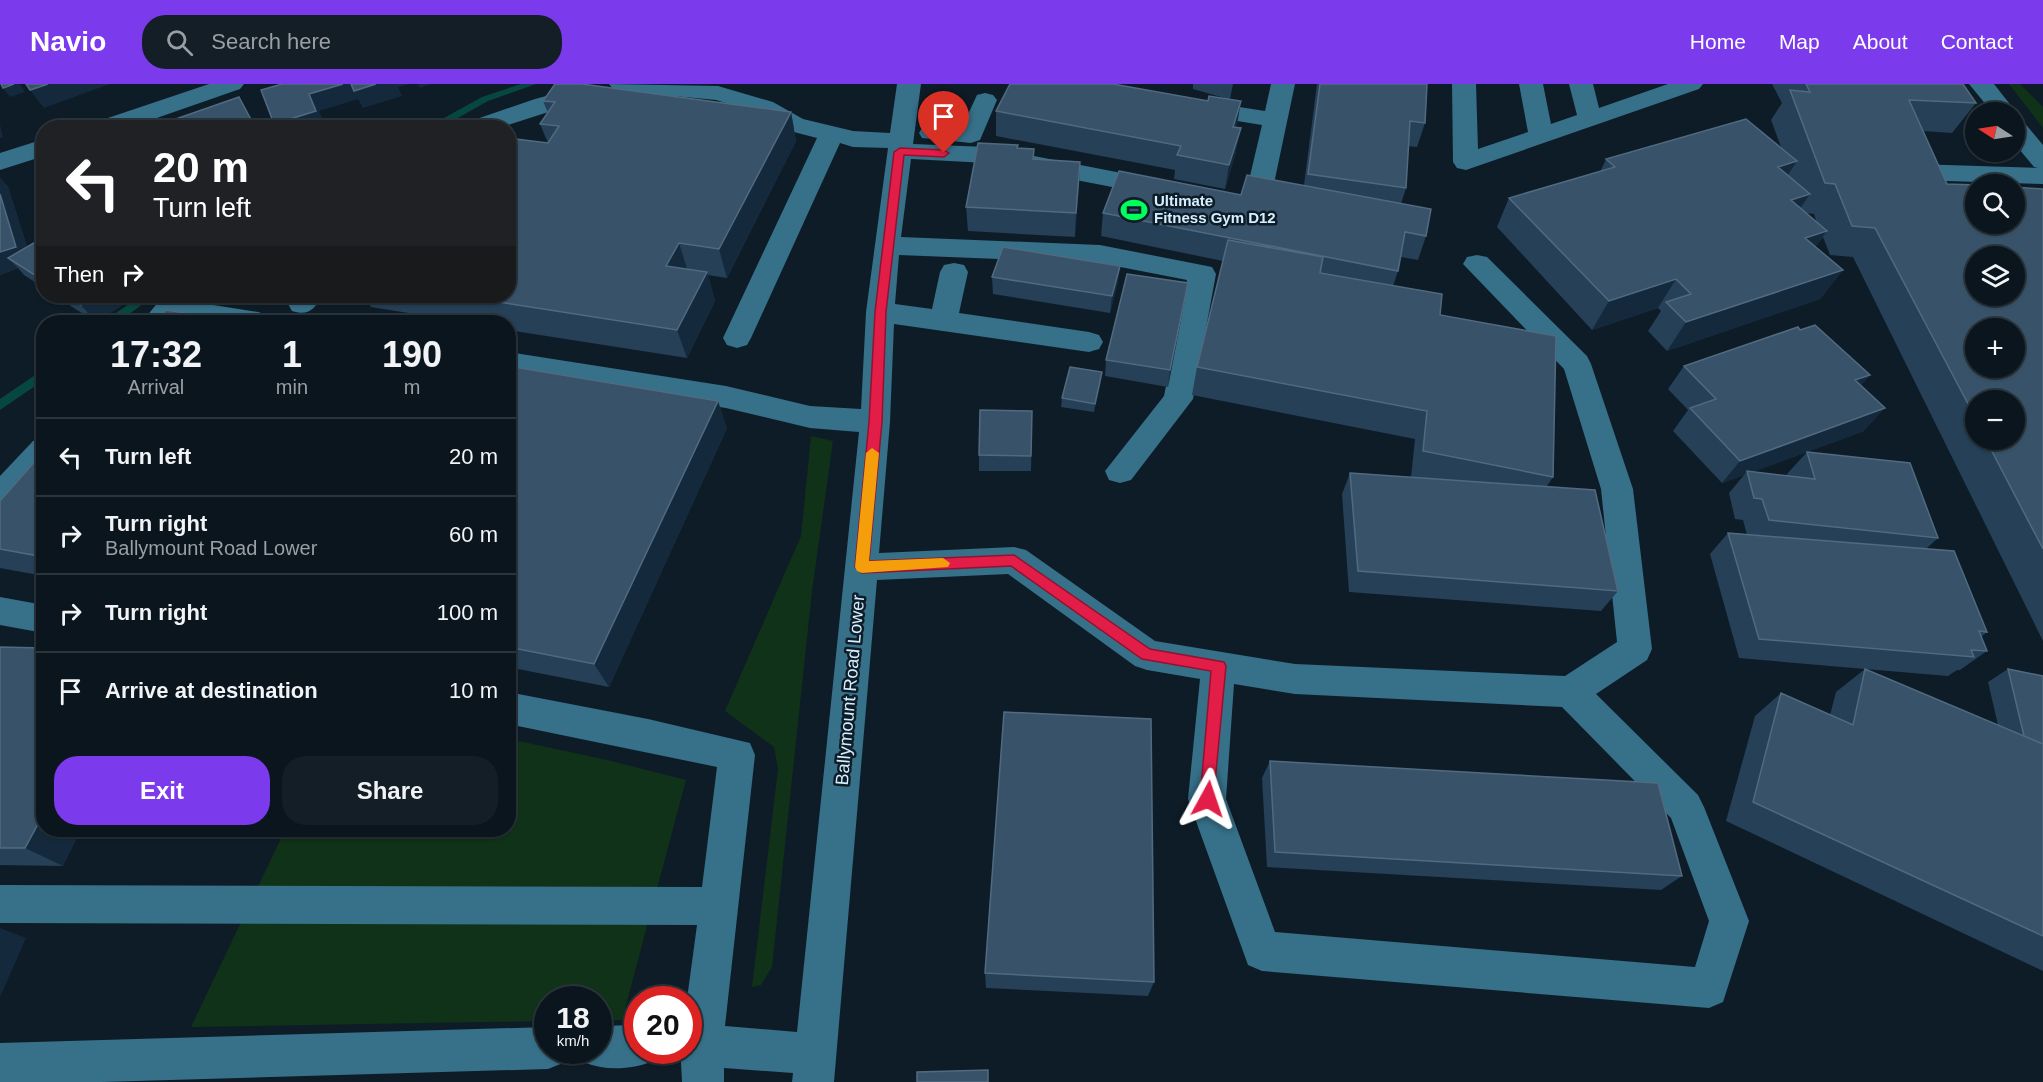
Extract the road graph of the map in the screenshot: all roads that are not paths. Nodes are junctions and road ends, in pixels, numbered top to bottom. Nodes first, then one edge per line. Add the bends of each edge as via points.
1 (232, 84) edge
2 (619, 84) edge
3 (909, 84) edge
4 (1283, 84) edge
5 (1464, 84) edge
6 (1531, 84) edge
7 (1581, 84) edge
8 (1690, 84) edge
9 (1981, 84) edge
10 (201, 89) edge
11 (1634, 93) edge
12 (985, 100) dead end
13 (1996, 102) edge
14 (1169, 103) edge
15 (1590, 119) junction
16 (122, 120) edge
17 (497, 120) edge
18 (1275, 120) junction
19 (832, 134) junction
20 (1541, 136) junction
21 (2025, 139) edge
22 (901, 141) junction
23 (36, 150) edge
24 (2043, 161) edge
25 (0, 162) edge
26 (1915, 172) edge
27 (2043, 176) edge
28 (1181, 192) edge
29 (1259, 193) edge
30 (887, 245) junction
31 (1477, 264) dead end
32 (954, 272) dead end
33 (880, 312) junction
34 (162, 315) edge
35 (214, 315) edge
36 (944, 320) junction
37 (737, 338) dead end
38 (1089, 342) dead end
39 (516, 364) edge
40 (875, 422) junction
41 (36, 458) edge
42 (1120, 471) dead end
43 (0, 497) edge
44 (862, 567) junction
45 (0, 611) edge
46 (36, 618) edge
47 (1218, 666) junction
48 (1570, 692) junction
49 (516, 710) edge
50 (0, 904) edge
51 (719, 906) junction
52 (702, 1028) edge
53 (534, 1048) edge
54 (702, 1057) edge
55 (0, 1064) edge
56 (814, 1068) edge

1 - 10 street
2 - 17 street
2 - 19 street via 718,93 764,107 795,125
3 - 22 street, Ballymount Road Lower
4 - 18 street
5 - 20 street via 1466,162
6 - 20 street
7 - 15 street
8 - 11 street
9 - 13 street
10 - 16 street
11 - 15 street
12 - 22 street via 971,135
14 - 18 street
15 - 20 street
18 - 29 street
19 - 22 street
19 - 37 street
21 - 24 street
22 - 28 street
22 - 30 street, Ballymount Road Lower
23 - 25 street
26 - 27 street
30 - 33 street, Ballymount Road Lower
30 - 42 street via 1101,254 1202,274 1178,399
31 - 48 street via 1577,364 1617,489 1635,649
32 - 36 street
33 - 36 street
33 - 40 street, Ballymount Road Lower
34 - 35 street via 169,308
36 - 38 street
39 - 40 street via 726,397 810,417
40 - 44 street, Ballymount Road Lower
41 - 43 street
44 - 47 street via 1014,560 1147,655
44 - 56 street, Ballymount Road Lower
45 - 46 street
47 - 48 street via 1294,679
47 - 48 street via 1208,799 1262,951 1709,988 1729,921 1685,807
49 - 51 street via 736,755
50 - 51 street
51 - 52 street
53 - 55 street
54 - 56 street

